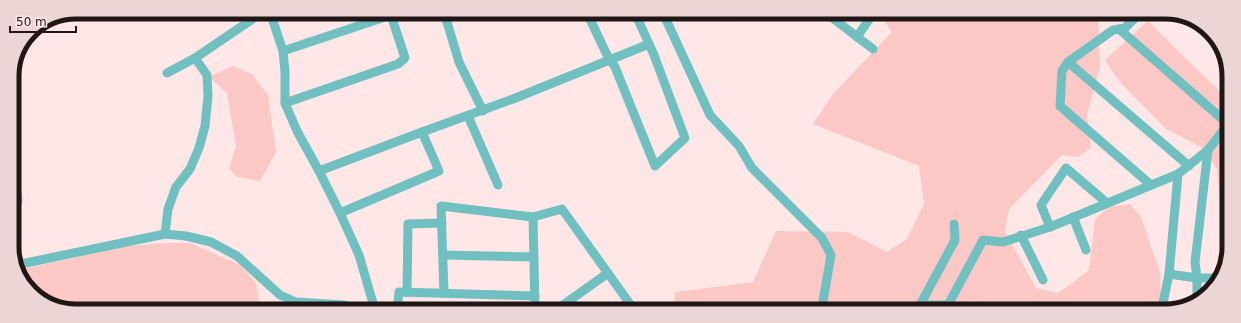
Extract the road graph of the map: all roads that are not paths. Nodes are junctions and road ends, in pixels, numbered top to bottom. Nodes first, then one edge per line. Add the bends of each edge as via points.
1 (253, 19) edge
2 (272, 19) edge
3 (376, 19) edge
4 (392, 19) edge
5 (445, 19) edge
6 (590, 19) edge
7 (638, 19) edge
8 (666, 19) edge
9 (834, 19) edge
10 (870, 19) edge
11 (1134, 19) edge
12 (1119, 29) junction
13 (857, 37) junction
14 (649, 44) junction
15 (873, 49) dead end
16 (283, 51) junction
17 (195, 58) junction
18 (610, 60) junction
19 (1068, 62) junction
20 (166, 73) dead end
21 (285, 104) junction
22 (483, 111) junction
23 (468, 116) junction
24 (1222, 119) edge
25 (422, 132) junction
26 (1222, 132) edge
27 (1208, 150) junction
28 (1189, 166) junction
29 (319, 171) junction
30 (1178, 174) junction
31 (498, 185) dead end
32 (1151, 185) junction
33 (1107, 203) junction
34 (340, 213) junction
35 (533, 216) junction
36 (1073, 217) junction
37 (442, 223) junction
38 (954, 224) dead end
39 (1050, 227) junction
40 (165, 234) junction
41 (1021, 235) junction
42 (1086, 250) dead end
43 (443, 256) junction
44 (534, 257) junction
45 (22, 264) edge
46 (608, 273) junction
47 (1169, 274) junction
48 (1197, 278) junction
49 (1213, 278) edge
50 (1043, 280) dead end
51 (407, 292) junction
52 (444, 293) junction
53 (1197, 294) edge
54 (535, 296) junction
55 (1163, 302) dead end
56 (328, 304) edge
57 (373, 304) edge
58 (398, 304) edge
59 (534, 304) edge
60 (564, 304) edge
61 (630, 304) edge
62 (823, 304) edge
63 (921, 304) edge
64 (949, 304) edge

1 - 17 street
2 - 16 street
3 - 16 street
4 - 21 street via 405,58 398,64
5 - 22 street via 460,62
6 - 18 street
7 - 14 street
8 - 62 street via 710,115 739,146 752,168 822,238 831,255
9 - 13 street
10 - 13 street
11 - 12 street via 1125,28
12 - 19 street via 1113,30
12 - 24 street
13 - 15 street
14 - 18 street
14 - 18 street via 685,138 655,166
16 - 21 street via 286,72
17 - 20 street
17 - 40 street via 207,75 205,126 190,169 176,187 168,209
18 - 22 street
19 - 28 street
19 - 32 street via 1062,71 1060,106
21 - 29 street
22 - 23 street
23 - 25 street
23 - 31 street
25 - 29 street
25 - 34 street via 439,171
26 - 27 street
27 - 28 street
27 - 48 street via 1195,262
28 - 30 street
29 - 34 street
30 - 32 street
30 - 47 street
32 - 33 street
33 - 36 street
33 - 39 street via 1066,168 1041,204
34 - 57 street via 358,255
35 - 37 street via 441,206
35 - 44 street
35 - 46 street via 562,209
36 - 39 street
36 - 42 street
37 - 43 street
37 - 51 street via 408,224
38 - 63 street via 955,240
39 - 41 street
40 - 45 street
40 - 56 street via 211,242 237,256 280,295 296,302
41 - 50 street
41 - 64 street via 1003,242 983,240
43 - 44 street
43 - 52 street
44 - 54 street
46 - 60 street
46 - 61 street
47 - 48 street
47 - 55 street
48 - 49 street
48 - 53 street
51 - 52 street
51 - 58 street via 399,292
52 - 54 street
54 - 59 street

